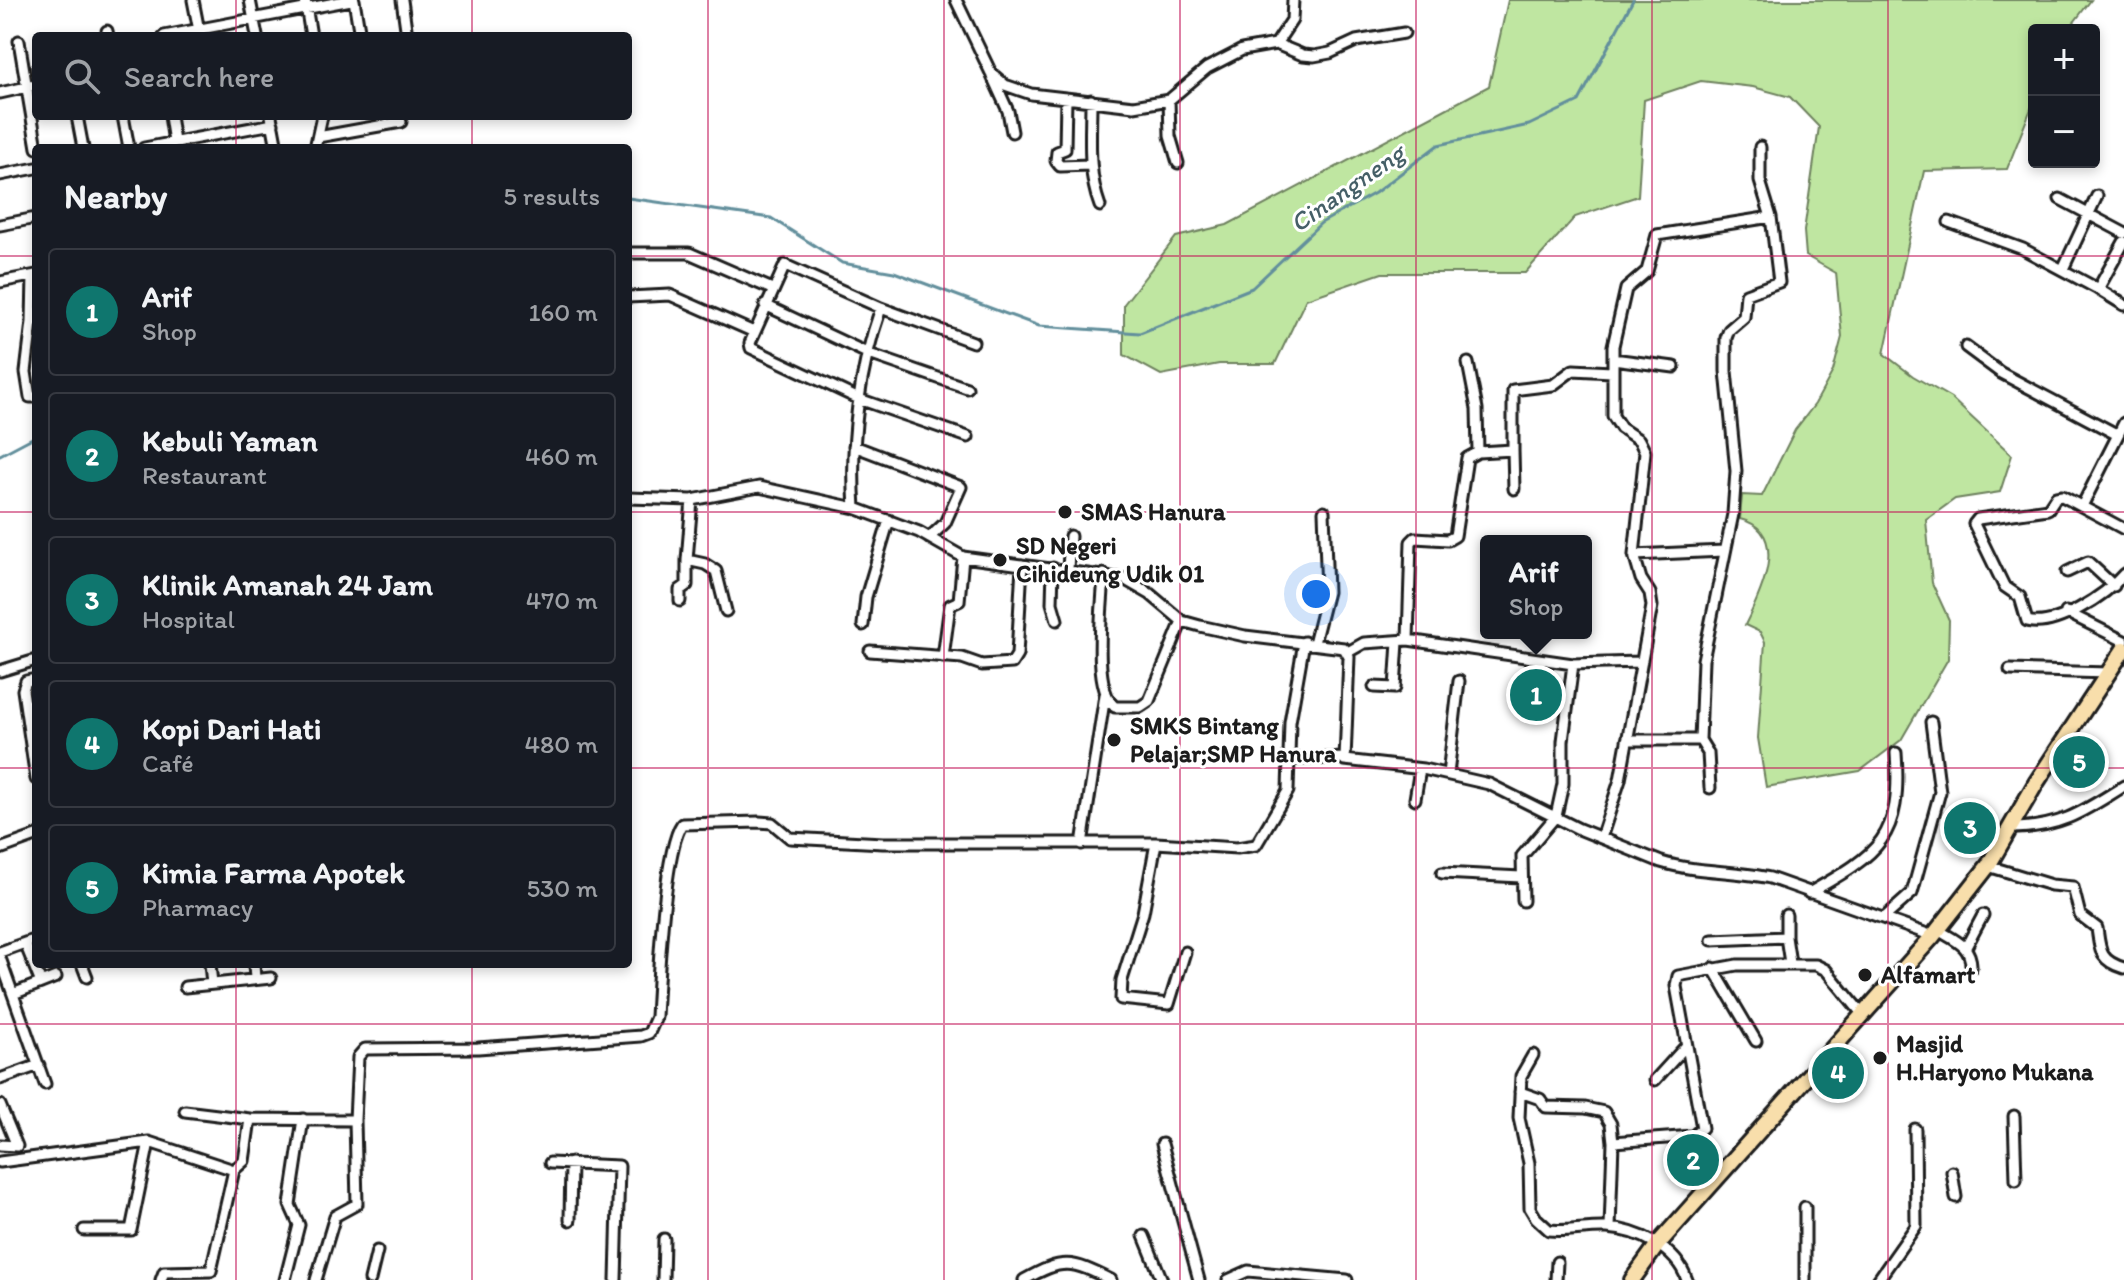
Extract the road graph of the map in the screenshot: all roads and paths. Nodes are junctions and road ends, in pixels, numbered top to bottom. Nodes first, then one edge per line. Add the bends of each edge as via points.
1 (193, 0) edge
2 (250, 0) edge
3 (352, 0) edge
4 (402, 0) edge
5 (956, 0) edge
6 (1293, 0) edge
7 (305, 4) edge
8 (253, 18) junction
9 (200, 32) edge
10 (256, 32) edge
11 (310, 32) edge
12 (359, 32) edge
13 (406, 32) edge
14 (1404, 33) dead end
15 (19, 41) dead end
16 (1276, 44) junction
17 (991, 73) junction
18 (31, 86) edge
19 (0, 93) edge
20 (1066, 98) junction
21 (1091, 100) junction
22 (1169, 100) junction
23 (34, 120) edge
24 (78, 120) edge
25 (124, 120) edge
26 (171, 120) edge
27 (272, 120) edge
28 (321, 120) edge
29 (401, 122) dead end
30 (1012, 132) dead end
31 (318, 137) junction
32 (174, 142) junction
33 (37, 144) edge
34 (82, 144) edge
35 (128, 144) edge
36 (164, 144) edge
37 (276, 144) edge
38 (316, 144) edge
39 (1760, 147) dead end
40 (1178, 163) dead end
41 (1090, 165) junction
42 (32, 169) edge
43 (0, 175) edge
44 (2097, 196) dead end
45 (2060, 199) dead end
46 (1100, 206) dead end
47 (2088, 213) junction
48 (1771, 217) junction
49 (32, 219) edge
50 (1949, 222) dead end
51 (0, 225) edge
52 (2124, 233) edge
53 (2124, 242) edge
54 (632, 253) edge
55 (2063, 269) junction
56 (32, 277) edge
57 (0, 282) edge
58 (772, 289) junction
59 (2098, 289) junction
60 (632, 297) edge
61 (765, 305) junction
62 (2124, 305) edge
63 (881, 308) junction
64 (754, 332) junction
65 (32, 334) edge
66 (973, 342) dead end
67 (1966, 347) dead end
68 (869, 354) junction
69 (1613, 359) junction
70 (1468, 363) dead end
71 (1674, 367) dead end
72 (1612, 372) junction
73 (967, 388) dead end
74 (32, 397) edge
75 (859, 399) junction
76 (2124, 423) edge
77 (2118, 435) junction
78 (968, 437) dead end
79 (854, 446) junction
80 (1513, 450) junction
81 (1478, 452) junction
82 (1514, 489) dead end
83 (632, 498) edge
84 (692, 500) junction
85 (2083, 504) junction
86 (855, 508) junction
87 (1324, 511) dead end
88 (889, 520) junction
89 (2124, 529) edge
90 (1070, 536) dead end
91 (929, 538) junction
92 (1724, 551) junction
93 (1634, 555) junction
94 (963, 557) junction
95 (687, 560) junction
96 (1022, 565) junction
97 (1053, 568) junction
98 (1068, 569) junction
99 (2067, 572) dead end
100 (1104, 574) junction
101 (2124, 574) edge
102 (2114, 586) junction
103 (680, 601) dead end
104 (726, 611) dead end
105 (2066, 612) junction
106 (1057, 620) dead end
107 (1182, 621) junction
108 (863, 625) dead end
109 (1403, 641) junction
110 (2124, 641) edge
111 (1309, 642) junction
112 (2124, 649) edge
113 (870, 651) dead end
114 (1348, 652) junction
115 (943, 657) junction
116 (32, 661) edge
117 (1639, 662) junction
118 (1573, 664) junction
119 (2010, 670) dead end
120 (0, 671) edge
121 (2108, 673) junction
122 (32, 680) edge
123 (1459, 681) dead end
124 (1374, 687) dead end
125 (1105, 695) junction
126 (1931, 722) dead end
127 (1627, 740) junction
128 (1700, 740) junction
129 (32, 752) edge
130 (1896, 753) dead end
131 (1343, 758) junction
132 (1290, 759) junction
133 (1420, 769) junction
134 (1448, 774) junction
135 (2124, 786) edge
136 (1710, 788) dead end
137 (1415, 799) dead end
138 (1556, 816) junction
139 (2010, 828) junction
140 (32, 837) edge
141 (1601, 838) junction
142 (1156, 843) junction
143 (1082, 844) junction
144 (0, 849) edge
145 (1988, 866) junction
146 (1442, 873) dead end
147 (1521, 877) junction
148 (1809, 893) junction
149 (1523, 901) dead end
150 (1786, 915) dead end
151 (1983, 915) dead end
152 (1884, 918) junction
153 (1936, 933) junction
154 (1786, 937) junction
155 (32, 940) edge
156 (1712, 940) dead end
157 (25, 943) junction
158 (1966, 947) junction
159 (1185, 952) dead end
160 (0, 955) edge
161 (32, 960) edge
162 (1790, 963) junction
163 (35, 968) edge
164 (84, 968) edge
165 (210, 968) edge
166 (254, 968) edge
167 (1713, 968) junction
168 (1971, 968) dead end
169 (2124, 968) edge
170 (56, 977) dead end
171 (87, 977) dead end
172 (271, 978) dead end
173 (255, 979) junction
174 (41, 983) junction
175 (212, 984) junction
176 (185, 987) dead end
177 (13, 994) junction
178 (1863, 1015) junction
179 (1756, 1041) dead end
180 (1686, 1046) junction
181 (1533, 1055) dead end
182 (39, 1065) junction
183 (0, 1079) edge
184 (1655, 1080) dead end
185 (45, 1084) dead end
186 (1520, 1092) junction
187 (0, 1105) edge
188 (185, 1111) dead end
189 (2014, 1116) dead end
190 (250, 1119) junction
191 (303, 1119) junction
192 (355, 1120) junction
193 (1915, 1129) dead end
194 (149, 1142) junction
195 (1613, 1142) junction
196 (1162, 1144) dead end
197 (0, 1145) edge
198 (0, 1162) edge
199 (550, 1163) dead end
200 (571, 1163) junction
201 (234, 1170) junction
202 (1952, 1172) dead end
203 (2016, 1180) dead end
204 (1956, 1197) dead end
205 (1805, 1207) dead end
206 (570, 1220) dead end
207 (1610, 1228) junction
208 (84, 1230) dead end
209 (1144, 1236) dead end
210 (664, 1239) dead end
211 (1658, 1244) junction
212 (377, 1251) dead end
213 (1557, 1262) dead end
214 (210, 1276) edge
215 (161, 1280) edge
216 (285, 1280) edge
217 (316, 1280) edge
218 (370, 1280) edge
219 (616, 1280) edge
220 (663, 1280) edge
221 (1024, 1280) edge
222 (1111, 1280) edge
223 (1162, 1280) edge
224 (1199, 1280) edge
225 (1228, 1280) edge
226 (1347, 1280) edge
227 (1556, 1280) edge
228 (1632, 1280) edge
229 (1687, 1280) edge
230 (1805, 1280) edge
231 (1878, 1280) edge

1 - 9 street
2 - 8 street
3 - 7 street
3 - 12 street
4 - 13 street
5 - 17 street
6 - 16 street via 1292,20
7 - 8 street
7 - 11 street
8 - 9 street
8 - 10 street
14 - 16 street via 1356,41 1314,56
15 - 18 street
16 - 22 street via 1221,60
17 - 20 street via 1014,89
17 - 30 street
18 - 19 street
20 - 21 street
20 - 41 street via 1065,149 1057,152 1056,161 1060,166
21 - 22 street via 1134,106
21 - 41 street
22 - 40 street via 1170,136
23 - 33 street
24 - 34 street
25 - 35 street
26 - 32 street
27 - 32 street
27 - 37 street
28 - 31 street
29 - 31 street
31 - 38 street
32 - 36 street
39 - 48 street via 1760,181
41 - 46 street
42 - 43 street
44 - 47 street
45 - 47 street
47 - 52 street
47 - 55 street
48 - 69 street via 1657,235 1647,271 1626,289
48 - 92 street via 1779,282 1746,294 1744,317 1726,338 1736,471
49 - 51 street
50 - 55 street
53 - 59 street
54 - 58 street via 689,253
55 - 59 street
56 - 57 street
58 - 61 street
58 - 63 street via 785,265 791,266
59 - 62 street
60 - 64 street via 670,295
61 - 64 street
61 - 68 street
63 - 66 street
63 - 68 street
64 - 75 street via 750,343 756,352
65 - 74 street via 26,372
67 - 77 street via 2001,373
68 - 73 street
68 - 75 street
69 - 71 street
69 - 72 street
70 - 81 street
72 - 80 street via 1573,370 1553,385 1513,390
72 - 93 street via 1613,416 1645,452
75 - 78 street
75 - 79 street
76 - 77 street
77 - 85 street
79 - 86 street
79 - 91 street via 961,487 945,523
80 - 81 street
80 - 82 street
81 - 109 street via 1467,458 1457,533 1448,540 1411,542
83 - 84 street
84 - 86 street via 759,487
84 - 95 street
85 - 89 street
85 - 105 street via 2056,497 2048,509 1978,519 1974,524 2004,586 2020,597 2027,621 2038,623
86 - 88 street
87 - 111 street via 1327,592
88 - 91 street
88 - 108 street
90 - 98 street
91 - 94 street
92 - 93 street
92 - 128 street via 1703,660
93 - 117 street via 1652,602
94 - 96 street
94 - 115 street via 959,601 950,605
95 - 103 street via 687,585 680,590
95 - 104 street via 716,571
96 - 97 street
96 - 115 street via 1016,660 982,665
97 - 98 street
97 - 106 street
98 - 100 street
99 - 102 street via 2088,562
100 - 107 street via 1134,583
100 - 125 street
101 - 102 street
102 - 105 street
105 - 110 street
107 - 111 street via 1245,636
107 - 125 street via 1149,701 1140,707 1115,707
109 - 114 street via 1364,643
109 - 118 street
109 - 124 street via 1395,688
111 - 114 street
111 - 132 street via 1291,714
112 - 121 highway
113 - 115 street
114 - 131 street
116 - 120 street
117 - 118 street
117 - 127 street
118 - 138 street
119 - 121 street
121 - 139 highway
122 - 129 street via 23,690
123 - 134 street
125 - 143 street
126 - 152 street via 1940,792 1912,893
127 - 128 street
127 - 141 street
128 - 136 street via 1708,753
130 - 148 street via 1897,793 1887,834 1860,862
131 - 132 street
131 - 133 street
132 - 142 street via 1288,791 1256,845
133 - 134 street
133 - 137 street
134 - 138 street via 1489,784
135 - 139 street via 2065,822
138 - 141 street
138 - 147 street via 1522,856
139 - 145 highway
140 - 144 street
141 - 148 street via 1686,869 1748,873
142 - 143 street
142 - 159 street via 1121,999 1169,1004
143 - 192 street via 795,839 772,823 682,824 670,872 656,1017 649,1033 478,1048 365,1049 358,1057
145 - 153 highway
145 - 169 street via 2073,887 2080,915 2097,928 2100,953 2110,964
146 - 147 street
147 - 149 street
148 - 152 street
150 - 154 street
151 - 158 street
152 - 153 street
153 - 158 street
153 - 178 highway
154 - 156 street
154 - 162 street
155 - 157 street
157 - 160 street
157 - 161 street
158 - 168 street
160 - 177 street
162 - 167 street
162 - 178 street via 1822,966
163 - 174 street
164 - 171 street
165 - 175 street
166 - 173 street
167 - 179 street
167 - 180 street via 1678,976
170 - 174 street
172 - 173 street
173 - 175 street
174 - 177 street
175 - 176 street
177 - 182 street
178 - 211 highway
180 - 184 street
180 - 195 street via 1702,1122 1699,1132
181 - 186 street via 1521,1076
182 - 183 street
182 - 185 street
186 - 195 street via 1546,1107 1604,1112
186 - 207 street via 1530,1208 1536,1218 1549,1230
187 - 197 street via 17,1146
188 - 190 street
189 - 203 street
190 - 191 street
190 - 201 street via 244,1161
191 - 192 street
191 - 216 street via 290,1205 299,1225
192 - 217 street via 357,1204 335,1216
193 - 231 street via 1916,1226
194 - 198 street
194 - 201 street
194 - 208 street via 131,1230
195 - 207 street
196 - 224 street
199 - 200 street
200 - 206 street
200 - 219 street via 619,1166
201 - 214 street
202 - 204 street
205 - 230 street
207 - 211 street
209 - 223 street
210 - 220 street
211 - 228 highway
211 - 229 street via 1674,1255
212 - 218 street
213 - 227 street
214 - 215 street via 164,1272
221 - 222 street via 1062,1262
225 - 226 street via 1248,1271

